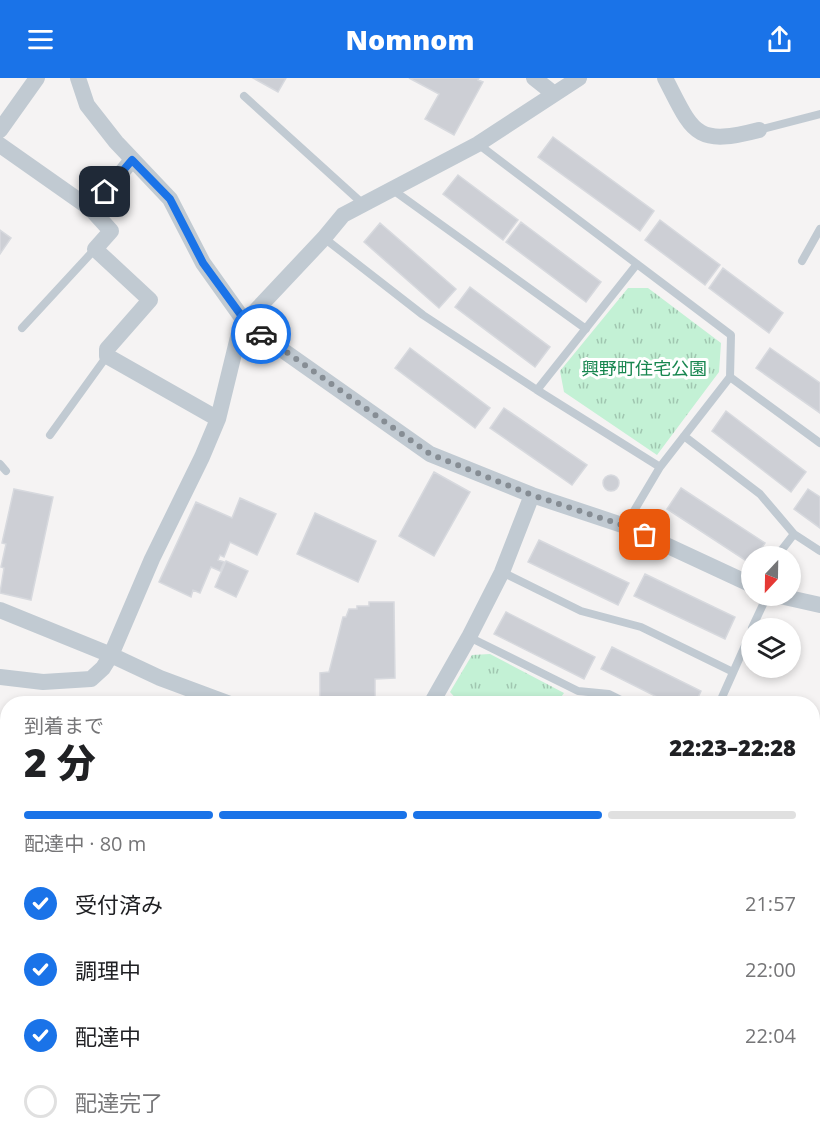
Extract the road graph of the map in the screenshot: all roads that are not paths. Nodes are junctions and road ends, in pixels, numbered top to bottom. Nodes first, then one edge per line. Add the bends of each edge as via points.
1 (37, 78) edge
2 (78, 78) edge
3 (534, 78) edge
4 (579, 78) edge
5 (665, 78) edge
6 (553, 93) junction
7 (244, 96) dead end
8 (820, 114) edge
9 (0, 130) edge
10 (759, 130) joint
11 (478, 144) junction
12 (0, 145) edge
13 (132, 160) junction
14 (393, 190) junction
15 (362, 204) junction
16 (92, 209) junction
17 (820, 229) edge
18 (324, 238) junction
19 (95, 249) junction
20 (802, 261) dead end
21 (637, 264) junction
22 (246, 322) junction
23 (22, 328) dead end
24 (586, 329) junction
25 (107, 356) junction
26 (730, 377) junction
27 (537, 390) junction
28 (218, 419) junction
29 (50, 435) dead end
30 (684, 436) junction
31 (820, 443) edge
32 (660, 467) junction
33 (532, 495) junction
34 (625, 526) junction
35 (794, 534) junction
36 (785, 546) edge
37 (820, 551) edge
38 (502, 572) junction
39 (741, 580) edge
40 (801, 601) edge
41 (820, 605) edge
42 (0, 610) edge
43 (470, 637) junction
44 (741, 654) edge
45 (111, 655) junction
46 (733, 672) junction
47 (1, 681) edge
48 (208, 696) edge
49 (436, 696) edge
50 (613, 696) edge
51 (722, 696) edge

1 - 9 street
2 - 13 street via 87,105
3 - 6 street
4 - 6 street
5 - 10 street via 688,122 706,136 730,137
6 - 11 street
7 - 15 lane
8 - 10 lane
11 - 14 street
11 - 21 lane
12 - 16 street
13 - 16 street
13 - 22 street via 170,199 203,263
14 - 15 street
14 - 24 lane
15 - 18 street via 343,214
16 - 19 street via 111,231
17 - 20 lane
18 - 22 street
18 - 27 lane via 423,315
19 - 23 lane
19 - 25 street via 150,300 107,349
21 - 24 lane
21 - 26 lane via 731,335
22 - 28 street via 239,333
22 - 33 street via 430,454
24 - 27 lane
25 - 28 street
25 - 29 lane
26 - 30 lane
26 - 31 lane
27 - 32 lane
28 - 45 street
30 - 32 lane
30 - 35 lane via 760,494
32 - 34 lane
33 - 34 street
33 - 38 street
34 - 39 street
35 - 36 lane
35 - 37 lane
38 - 43 street
38 - 46 lane via 581,611 641,627
40 - 41 street
42 - 45 street
43 - 49 street
43 - 50 lane via 578,691
44 - 46 lane
45 - 47 street via 92,679
45 - 48 street
46 - 51 lane

